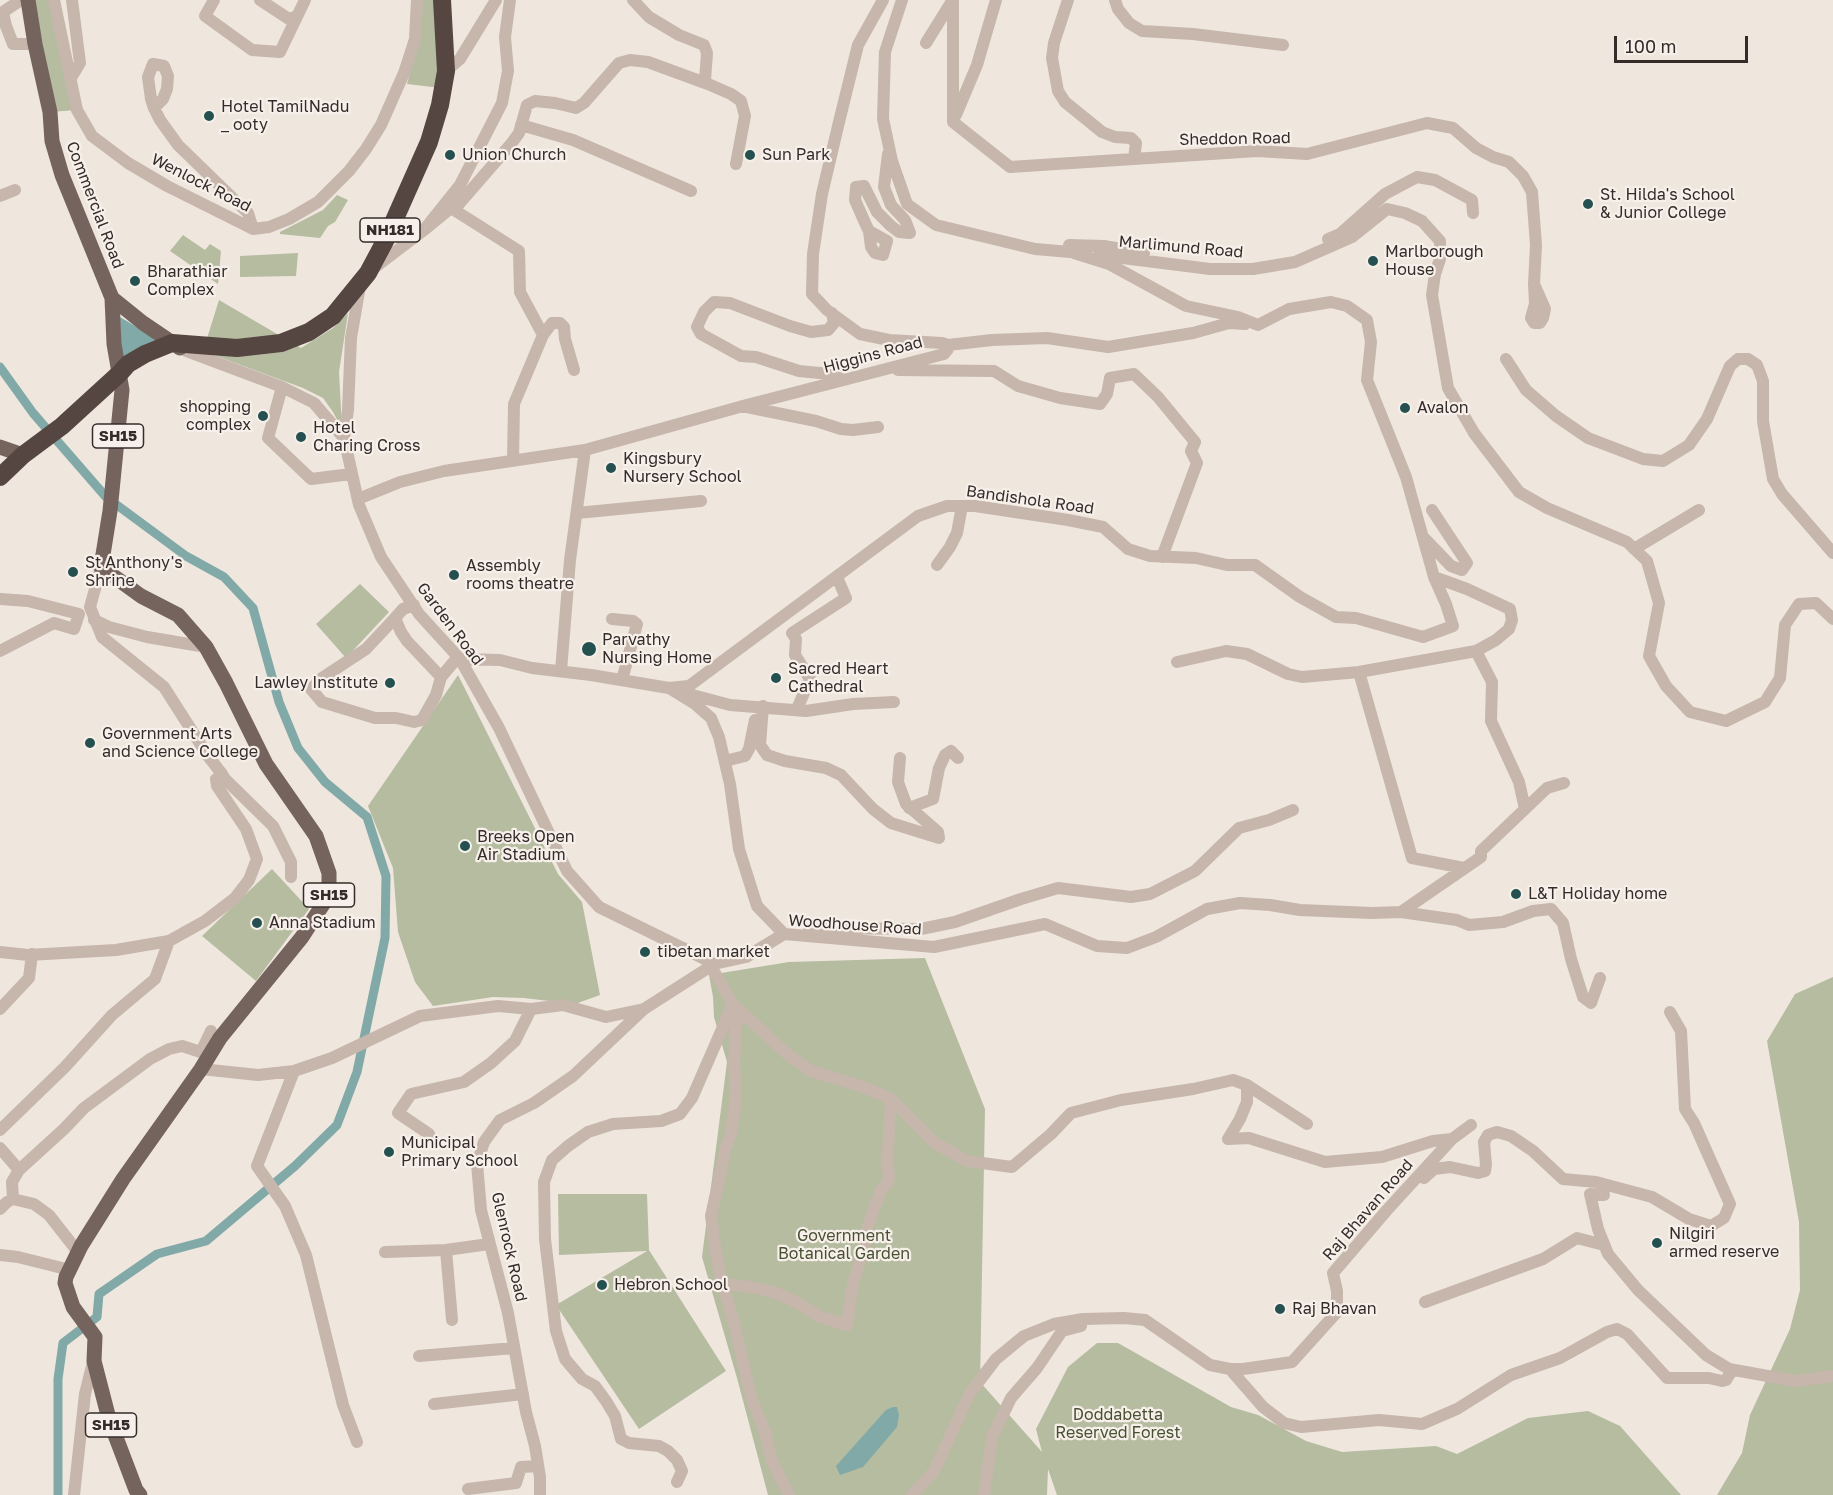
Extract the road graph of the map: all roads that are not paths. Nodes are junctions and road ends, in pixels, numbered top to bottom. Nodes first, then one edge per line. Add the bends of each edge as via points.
1 (21, 0) edge
2 (28, 0) edge
3 (54, 0) edge
4 (72, 0) edge
5 (214, 0) edge
6 (260, 0) edge
7 (305, 0) edge
8 (417, 0) edge
9 (442, 0) edge
10 (496, 0) edge
11 (510, 0) edge
12 (633, 0) edge
13 (883, 0) edge
14 (902, 0) edge
15 (953, 0) edge
16 (996, 0) edge
17 (1068, 0) edge
18 (1115, 0) edge
19 (297, 16) junction
20 (926, 43) dead end
21 (35, 44) junction
22 (1283, 45) dead end
23 (446, 71) junction
24 (71, 78) junction
25 (708, 84) junction
26 (154, 108) dead end
27 (953, 122) junction
28 (521, 125) junction
29 (888, 135) junction
30 (1134, 159) junction
31 (736, 164) dead end
32 (15, 190) dead end
33 (691, 191) dead end
34 (0, 196) edge
35 (451, 208) junction
36 (1473, 213) dead end
37 (253, 229) junction
38 (424, 230) junction
39 (869, 231) dead end
40 (1026, 245) junction
41 (1074, 252) junction
42 (364, 279) junction
43 (1534, 284) dead end
44 (112, 298) junction
45 (832, 313) junction
46 (1258, 325) junction
47 (543, 335) junction
48 (948, 345) junction
49 (187, 346) junction
50 (1506, 359) dead end
51 (574, 370) dead end
52 (884, 370) junction
53 (120, 373) junction
54 (844, 380) junction
55 (282, 387) junction
56 (743, 406) junction
57 (878, 427) dead end
58 (344, 438) junction
59 (0, 447) edge
60 (585, 450) junction
61 (27, 453) junction
62 (513, 460) junction
63 (3, 467) edge
64 (351, 474) junction
65 (358, 499) junction
66 (701, 501) dead end
67 (962, 506) junction
68 (1432, 510) dead end
69 (1700, 510) dead end
70 (577, 513) junction
71 (1423, 537) junction
72 (1634, 549) junction
73 (1833, 553) edge
74 (1162, 557) junction
75 (937, 565) dead end
76 (101, 567) junction
77 (837, 577) junction
78 (1434, 577) junction
79 (0, 599) edge
80 (414, 605) junction
81 (79, 614) junction
82 (395, 618) junction
83 (612, 619) dead end
84 (1833, 619) edge
85 (97, 622) junction
86 (206, 647) junction
87 (0, 651) edge
88 (1476, 651) junction
89 (459, 658) junction
90 (1177, 662) dead end
91 (561, 671) junction
92 (1359, 672) junction
93 (441, 677) junction
94 (622, 680) junction
95 (669, 688) junction
96 (894, 702) dead end
97 (760, 706) junction
98 (797, 709) junction
99 (900, 758) dead end
100 (958, 758) dead end
101 (724, 761) junction
102 (224, 776) junction
103 (1564, 783) dead end
104 (909, 808) junction
105 (1525, 809) junction
106 (1293, 810) dead end
107 (1464, 868) junction
108 (291, 877) dead end
109 (1401, 912) junction
110 (784, 934) junction
111 (169, 941) junction
112 (0, 952) edge
113 (32, 954) junction
114 (711, 965) junction
115 (1600, 978) dead end
116 (733, 1004) junction
117 (0, 1009) edge
118 (531, 1009) junction
119 (644, 1009) junction
120 (1670, 1012) dead end
121 (212, 1031) dead end
122 (205, 1054) junction
123 (201, 1069) junction
124 (294, 1071) junction
125 (1247, 1085) junction
126 (891, 1099) junction
127 (1307, 1124) dead end
128 (1471, 1125) dead end
129 (0, 1130) edge
130 (429, 1134) dead end
131 (1452, 1140) junction
132 (0, 1148) edge
133 (19, 1170) junction
134 (1604, 1195) dead end
135 (13, 1199) junction
136 (0, 1209) edge
137 (1387, 1210) junction
138 (489, 1244) junction
139 (1604, 1245) junction
140 (446, 1250) junction
141 (78, 1252) junction
142 (385, 1252) dead end
143 (0, 1255) edge
144 (67, 1276) junction
145 (723, 1284) junction
146 (1425, 1302) dead end
147 (1108, 1318) junction
148 (453, 1320) dead end
149 (514, 1348) junction
150 (419, 1356) dead end
151 (94, 1357) junction
152 (1729, 1368) junction
153 (1230, 1369) junction
154 (1833, 1376) edge
155 (523, 1394) junction
156 (434, 1404) dead end
157 (357, 1442) dead end
158 (538, 1466) junction
159 (677, 1482) dead end
160 (468, 1489) dead end
161 (74, 1495) edge
162 (140, 1495) edge
163 (540, 1495) edge
164 (789, 1495) edge
165 (912, 1495) edge
166 (984, 1495) edge

1 - 21 street via 3,12 6,26 13,44
2 - 21 main road, Commercial Road
3 - 24 street, Wenlock Road
4 - 24 street via 80,63
5 - 19 street via 205,16 252,50 280,52
6 - 19 street via 289,19
7 - 19 street
8 - 37 street, Wenlock Road via 415,39 404,73 366,149 318,202 289,219
9 - 23 highway, NH181
10 - 23 street via 460,58
11 - 38 street via 505,38 508,71 502,103 460,185
12 - 25 street via 649,17 704,45
13 - 45 street, Higgins Road via 858,45 822,194 812,294
14 - 29 street, Marlimund Road via 885,52 883,119
15 - 20 street
15 - 27 street
16 - 27 street via 977,65
17 - 30 street via 1052,58 1058,91 1065,102 1102,132 1131,138 1136,143
18 - 22 street via 1129,23 1142,31
21 - 44 main road, Commercial Road via 62,175
23 - 42 highway, NH181 via 429,142
24 - 37 street, Wenlock Road via 77,110 92,136 167,186
25 - 28 street via 648,62 630,60 620,63 576,108 555,103 527,105
25 - 31 street via 741,101 745,116
26 - 37 street via 178,145 248,213
27 - 30 street, Sheddon Road via 1010,166
28 - 33 street via 573,140
28 - 35 street via 512,144
29 - 39 street via 884,187 910,233 891,226 864,186 856,187 855,200
29 - 40 street, Marlimund Road via 892,161 907,204 936,225
30 - 43 street, Sheddon Road via 1257,151 1307,154 1426,123 1453,128 1476,148 1509,162 1532,192
32 - 34 street
35 - 38 street
35 - 47 street via 519,251 520,291
36 - 40 street via 1472,200 1435,180 1417,177 1385,194 1340,234 1294,255 1250,262 1214,262 1104,246
38 - 42 street
40 - 41 street, Marlimund Road
41 - 46 street via 1109,264 1186,306
41 - 72 street, Marlimund Road via 1210,268 1253,269 1295,262 1352,237 1387,209 1422,221 1440,241 1432,295 1448,388 1474,433 1519,492 1627,542
42 - 49 highway, NH181 via 333,316 309,332 281,343 237,348
42 - 58 street via 351,338
44 - 49 main road, Commercial Road via 143,323
44 - 53 main road
45 - 48 street, Higgins Road via 860,334
45 - 54 street via 834,322 828,330 812,332 730,303 714,302 697,327 701,334 741,356
46 - 48 street via 1229,324 1108,347 1047,338
46 - 71 street, Bandishola Road via 1289,309 1331,302 1347,306 1367,320 1371,342 1367,380 1406,477
47 - 51 street via 552,323 563,325
47 - 62 street via 514,404
48 - 52 street, Higgins Road via 944,354
49 - 53 highway, NH181 via 145,354
49 - 55 street, Garden Road
50 - 73 street via 1526,390 1588,438 1643,459 1664,461 1689,445 1707,419 1730,366 1738,359 1748,359 1757,365 1762,381 1763,421 1773,479
52 - 54 street, Higgins Road
52 - 74 street via 994,371 1018,386 1100,404 1110,378 1134,374 1195,442 1191,451 1197,463
53 - 61 highway, NH181
53 - 76 main road, SH15 via 122,400
54 - 56 street, Higgins Road
55 - 58 street, Garden Road via 314,403
55 - 64 street via 268,438 311,479
56 - 57 street via 842,429
56 - 60 street, Higgins Road
58 - 64 street, Garden Road
59 - 61 main road
60 - 62 street, Higgins Road
60 - 70 street
61 - 63 highway, NH181
62 - 65 street, Higgins Road via 400,482
64 - 65 street, Garden Road
65 - 80 street, Garden Road via 381,557
66 - 70 street
67 - 74 street, Bandishola Road via 1103,527 1128,549
67 - 75 street via 957,533
67 - 77 street, Bandishola Road via 947,506 918,516
68 - 71 street via 1467,563 1462,570 1451,566
69 - 72 street
70 - 91 street
71 - 78 street, Bandishola Road
72 - 84 street, Marlimund Road via 1647,561 1659,603 1649,656 1666,686 1690,712 1726,721 1765,702 1780,678 1785,625 1799,604 1816,603
74 - 78 street, Bandishola Road via 1255,565 1336,617 1356,618 1423,637 1453,626
76 - 85 street via 90,607
76 - 86 main road, SH15 via 141,597 178,615
77 - 95 street, Bandishola Road via 688,686
77 - 98 street via 846,598 792,633 796,639 795,655 810,679
78 - 88 street via 1510,609 1509,629
79 - 81 street via 28,601
80 - 82 street
80 - 89 street, Garden Road
81 - 85 street
81 - 87 street via 74,629 54,623
82 - 93 street via 407,641
82 - 93 street via 366,649 311,689 322,702 375,718 414,722 422,720
83 - 94 street via 637,624
85 - 86 street via 147,637
85 - 102 street via 102,637 164,687
86 - 122 main road, SH15 via 266,764 316,836 329,873 329,895 302,937
88 - 92 street
88 - 105 street via 1492,682 1491,721 1519,782
89 - 91 street, Bandishola Road via 500,660
89 - 93 street
89 - 114 street, Garden Road via 499,728 567,871 599,907
90 - 92 street via 1226,651 1247,654 1302,677
91 - 94 street, Bandishola Road
92 - 107 street via 1412,858
94 - 95 street, Bandishola Road
95 - 97 street via 730,705
95 - 101 street via 711,718
96 - 98 street
97 - 98 street
97 - 101 street via 750,749 745,756
97 - 104 street via 760,745 767,755 841,775 891,823 939,838 938,832
99 - 104 street via 898,782
100 - 104 street via 951,751 945,755 933,799
101 - 110 street via 739,849 757,906
102 - 108 street via 273,826 291,862
102 - 111 street via 216,779 217,786 246,829 257,859 249,880 235,898 206,921
103 - 105 street via 1547,788
105 - 107 street via 1481,850 1481,857
106 - 110 street via 1239,828 1195,871 1150,894 1131,897 1058,888 955,922 921,929 828,928
107 - 109 street
109 - 110 street, Woodhouse Road via 1300,910 1240,903 1207,909 1127,948 1097,946 1045,924 934,947
109 - 115 street, Woodhouse Road via 1469,925 1503,922 1551,909 1563,923 1583,997 1591,1003
110 - 114 street, Woodhouse Road via 746,957
111 - 113 street via 116,950
111 - 129 street via 155,979 112,1015
112 - 113 street
113 - 117 street via 29,978
114 - 116 street
114 - 119 street
116 - 126 street via 811,1071
116 - 145 street via 737,1015 736,1097 711,1216
116 - 159 street via 692,1098 680,1114 661,1121 613,1124 588,1132 552,1160 544,1182 545,1239 556,1331 565,1359 606,1401 621,1439 659,1446 677,1460 682,1471
118 - 119 street via 563,1005 606,1017
118 - 124 street via 498,1006 420,1017 332,1058
118 - 130 street via 515,1041 491,1063 464,1082 411,1094 398,1113
119 - 138 street, Glenrock Road via 573,1076 500,1120 484,1142 477,1164
120 - 137 street via 1681,1031 1685,1109 1730,1204 1724,1218 1711,1226 1689,1219 1641,1193 1563,1179 1533,1151 1497,1132 1488,1135 1484,1142 1485,1171 1434,1169 1401,1203
121 - 122 street
122 - 123 main road, SH15
122 - 133 street via 182,1046 150,1059 84,1108
123 - 124 street via 258,1075
123 - 141 main road, SH15 via 123,1179
124 - 157 street via 257,1167 285,1206 306,1255 343,1405
125 - 126 street via 1233,1080 1071,1113 1012,1167 967,1161 935,1143
125 - 127 street
125 - 131 street via 1247,1102 1228,1139 1249,1138 1325,1162 1382,1156 1433,1141
126 - 145 street via 888,1184 882,1188 867,1228 847,1325 820,1317 774,1292
128 - 131 street, Raj Bhavan Road
131 - 137 street, Raj Bhavan Road
132 - 133 street
133 - 135 street via 12,1182
134 - 139 street via 1590,1194
135 - 136 street
135 - 141 street via 34,1204 49,1215
137 - 153 street, Raj Bhavan Road via 1333,1273 1337,1312 1292,1362
138 - 140 street
138 - 149 street, Glenrock Road
139 - 146 street via 1577,1238 1543,1259
139 - 152 street via 1638,1290 1706,1355
140 - 142 street
140 - 148 street
141 - 144 main road, SH15
143 - 144 street via 18,1257
144 - 151 main road, SH15 via 73,1307 95,1337
145 - 164 street via 751,1397 772,1461
147 - 153 street, Raj Bhavan Road via 1145,1320 1210,1365
147 - 165 street, Raj Bhavan Road via 1054,1324 1024,1336 996,1359 970,1393 934,1472
147 - 166 street via 1062,1331 1011,1398 992,1437
149 - 150 street
149 - 155 street, Glenrock Road
151 - 161 street via 85,1394
151 - 162 main road, SH15 via 109,1419
152 - 153 street via 1730,1376 1722,1381 1667,1378 1627,1334 1617,1329 1560,1358 1511,1375 1457,1409 1422,1424 1379,1420 1310,1427 1284,1423 1263,1407
152 - 154 street via 1795,1381
155 - 156 street
155 - 158 street, Glenrock Road
158 - 160 street via 521,1467 516,1483
158 - 163 street, Glenrock Road

